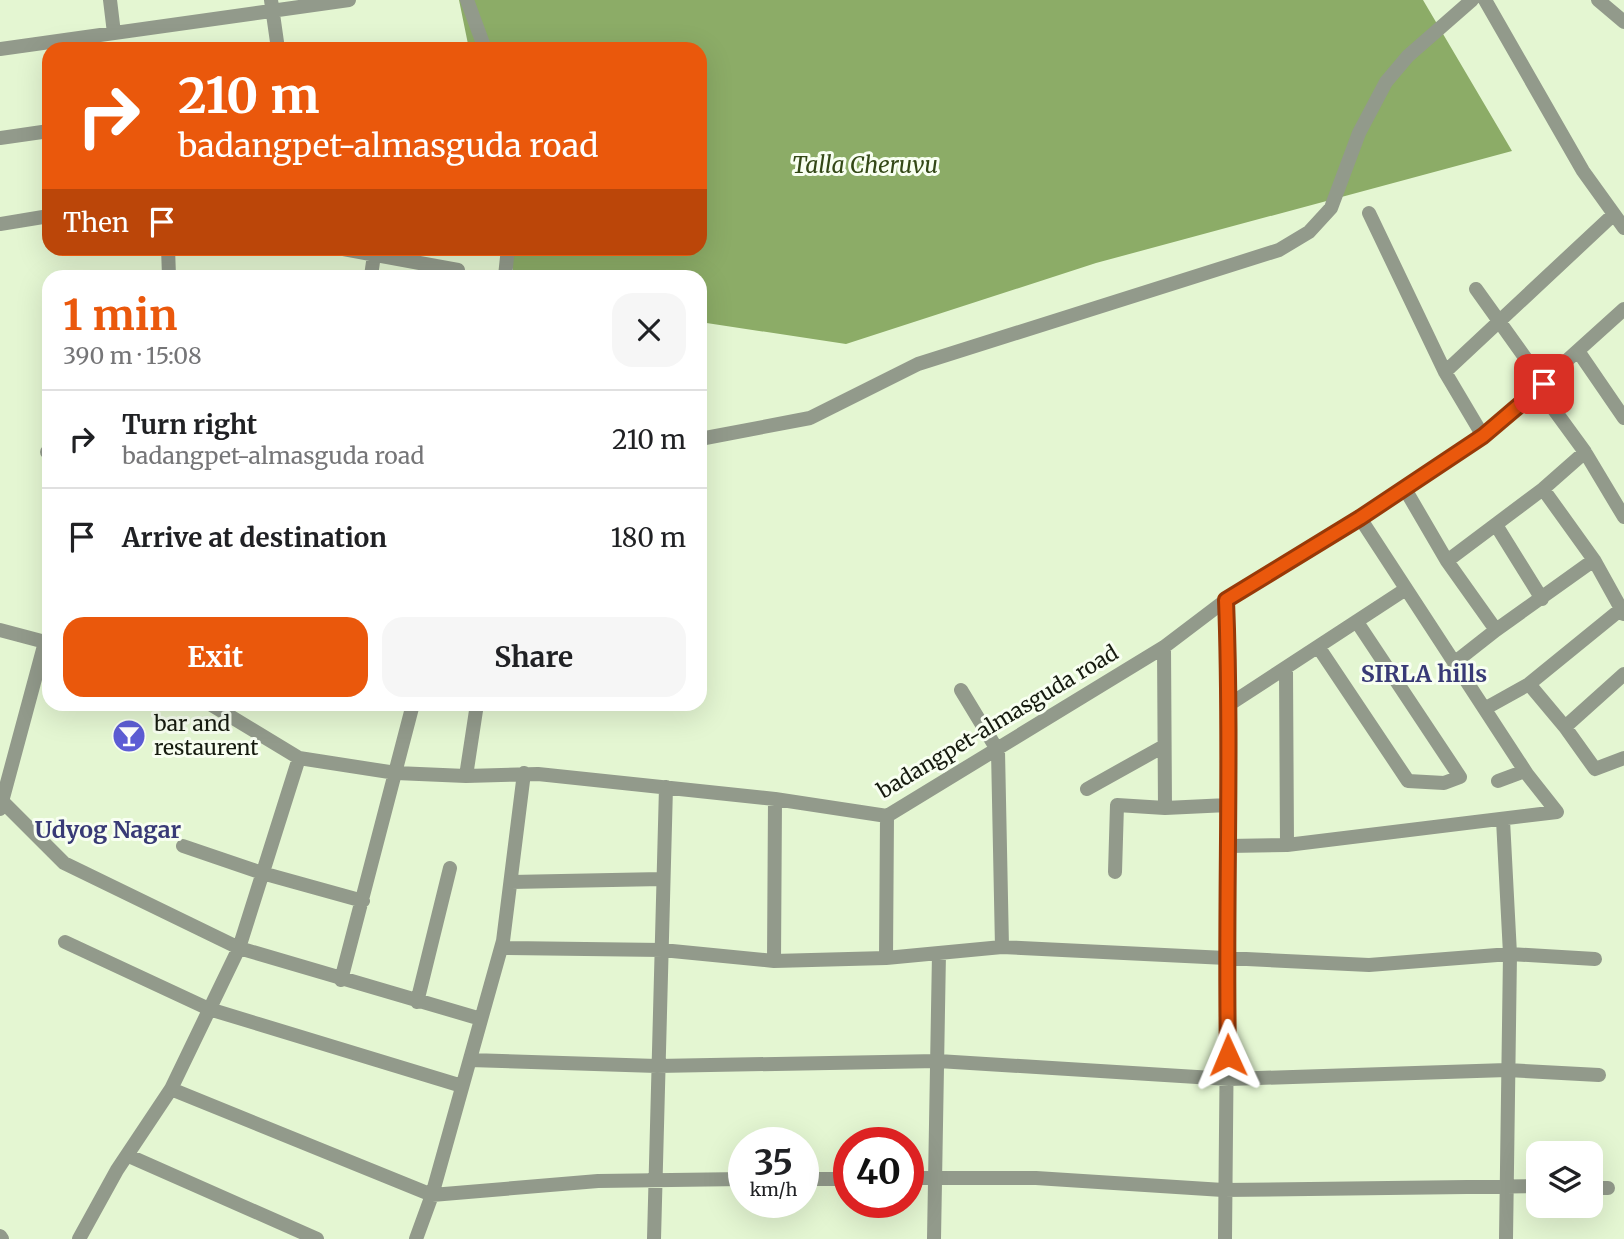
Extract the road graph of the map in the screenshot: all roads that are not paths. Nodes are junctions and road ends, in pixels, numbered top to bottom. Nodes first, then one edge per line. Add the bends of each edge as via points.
1 (110, 0) edge
2 (349, 0) edge
3 (467, 0) edge
4 (1472, 0) edge
5 (1598, 0) edge
6 (1491, 3) edge
7 (272, 6) edge
8 (1624, 22) edge
9 (114, 33) junction
10 (70, 42) edge
11 (277, 42) edge
12 (482, 42) edge
13 (42, 47) edge
14 (0, 49) edge
15 (42, 132) edge
16 (0, 138) edge
17 (1368, 213) dead end
18 (1614, 214) junction
19 (42, 217) edge
20 (0, 224) edge
21 (1624, 228) edge
22 (396, 256) edge
23 (458, 270) dead end
24 (1476, 289) dead end
25 (1624, 309) edge
26 (1498, 320) junction
27 (1578, 351) junction
28 (1445, 372) junction
29 (1541, 387) junction
30 (1623, 416) edge
31 (1483, 436) junction
32 (707, 438) edge
33 (1585, 452) junction
34 (1405, 489) junction
35 (1543, 489) junction
36 (1622, 508) edge
37 (1360, 518) junction
38 (1496, 525) junction
39 (1594, 560) junction
40 (1447, 561) junction
41 (1406, 589) junction
42 (1542, 599) junction
43 (1226, 600) junction
44 (1622, 612) edge
45 (1357, 622) junction
46 (0, 629) edge
47 (1496, 630) junction
48 (42, 641) edge
49 (1164, 647) junction
50 (1319, 648) junction
51 (42, 660) edge
52 (1454, 663) junction
53 (1286, 670) junction
54 (1624, 674) edge
55 (1529, 684) junction
56 (961, 690) dead end
57 (1230, 704) junction
58 (1486, 708) junction
59 (222, 711) edge
60 (411, 711) edge
61 (476, 711) edge
62 (1565, 727) junction
63 (1164, 746) junction
64 (998, 751) junction
65 (299, 758) junction
66 (1624, 758) edge
67 (1525, 771) junction
68 (396, 773) junction
69 (524, 774) junction
70 (466, 776) junction
71 (1497, 781) dead end
72 (666, 787) junction
73 (1087, 789) dead end
74 (775, 799) junction
75 (1, 805) edge
76 (1228, 805) junction
77 (1165, 808) junction
78 (887, 816) junction
79 (1503, 820) junction
80 (1287, 845) junction
81 (183, 846) dead end
82 (1228, 846) junction
83 (450, 868) dead end
84 (1115, 872) dead end
85 (262, 873) junction
86 (662, 879) junction
87 (511, 882) junction
88 (363, 901) junction
89 (65, 942) dead end
90 (1002, 947) junction
91 (239, 948) junction
92 (501, 948) junction
93 (662, 950) junction
94 (939, 953) junction
95 (1510, 954) junction
96 (1226, 957) junction
97 (886, 958) junction
98 (1595, 958) dead end
99 (774, 961) junction
100 (341, 980) junction
101 (417, 1002) junction
102 (209, 1009) junction
103 (481, 1019) junction
104 (470, 1060) junction
105 (938, 1061) junction
106 (657, 1066) junction
107 (1507, 1070) junction
108 (1598, 1075) dead end
109 (1229, 1079) junction
110 (463, 1086) junction
111 (171, 1089) junction
112 (129, 1156) junction
113 (924, 1178) edge
114 (935, 1178) junction
115 (728, 1179) edge
116 (654, 1180) junction
117 (1506, 1185) junction
118 (1526, 1186) edge
119 (1603, 1188) edge
120 (1608, 1188) dead end
121 (1223, 1190) junction
122 (432, 1195) junction
123 (80, 1239) edge
124 (317, 1239) edge
125 (416, 1239) edge
126 (654, 1239) edge
127 (934, 1239) edge
128 (1225, 1239) edge
129 (1506, 1239) edge

1 - 9 street
2 - 7 street
3 - 12 street
4 - 32 street via 1408,56 1386,82 1359,133 1331,208 1309,232 1279,250 918,364 810,418
5 - 8 street
6 - 18 street via 1583,171
7 - 9 street
7 - 11 street
9 - 10 street
13 - 14 street
15 - 16 street
17 - 28 street
18 - 21 street
18 - 26 street
19 - 20 street
22 - 23 street
24 - 26 street
25 - 27 street, badangpet-almasguda road
26 - 28 street
26 - 29 street
27 - 29 street, badangpet-almasguda road
27 - 30 street
28 - 31 street
29 - 31 street, badangpet-almasguda road
29 - 33 street
31 - 34 street, badangpet-almasguda road
33 - 35 street
33 - 36 street
34 - 37 street, badangpet-almasguda road
34 - 40 street
35 - 38 street
35 - 39 street
37 - 41 street
37 - 43 street, badangpet-almasguda road
38 - 40 street
38 - 42 street
39 - 42 street
39 - 44 street
40 - 47 street
41 - 45 street
41 - 52 street
42 - 47 street
43 - 49 street, badangpet-almasguda road
43 - 57 street
44 - 55 street
45 - 50 street
45 - 50 street via 1460,777 1444,783 1408,781
46 - 48 street
47 - 52 street
49 - 63 street
49 - 64 street, badangpet-almasguda road
50 - 53 street
51 - 75 street
52 - 58 street
53 - 57 street
53 - 80 street
54 - 62 street
55 - 58 street
55 - 62 street
56 - 64 street
57 - 76 street
58 - 67 street
59 - 65 street, badangpet-almasguda road
60 - 68 street
61 - 70 street
62 - 66 street via 1595,768
63 - 73 street
63 - 77 street
64 - 78 street, badangpet-almasguda road
64 - 90 street
65 - 68 street, badangpet-almasguda road
65 - 85 street
67 - 71 street
67 - 79 street via 1557,813
68 - 70 street, badangpet-almasguda road
68 - 88 street
69 - 70 street, badangpet-almasguda road
69 - 72 street, badangpet-almasguda road
69 - 87 street
72 - 74 street, badangpet-almasguda road
72 - 86 street
74 - 78 street, badangpet-almasguda road
74 - 99 street
75 - 91 street via 64,863
76 - 77 street
76 - 82 street
77 - 84 street via 1117,805
78 - 97 street
79 - 80 street
79 - 95 street
80 - 82 street
81 - 85 street
82 - 96 street
83 - 101 street
85 - 88 street
85 - 91 street
86 - 87 street
86 - 93 street
87 - 92 street
88 - 100 street
89 - 102 street
90 - 94 street
90 - 96 street
91 - 100 street
91 - 102 street
92 - 93 street
92 - 103 street
93 - 99 street
93 - 106 street
94 - 97 street
94 - 105 street
95 - 96 street via 1369,965
95 - 98 street
95 - 107 street
96 - 109 street
97 - 99 street
100 - 101 street
101 - 103 street
102 - 110 street
102 - 111 street
103 - 104 street
104 - 106 street
104 - 110 street
105 - 106 street
105 - 109 street
105 - 114 street
106 - 116 street
107 - 108 street
107 - 109 street
107 - 117 street
109 - 121 street
110 - 122 street
111 - 112 street
111 - 122 street
112 - 123 street
112 - 124 street
113 - 114 street
114 - 121 street via 1036,1178
114 - 127 street
115 - 116 street
116 - 122 street
116 - 126 street
117 - 118 street
117 - 121 street
117 - 129 street
119 - 120 street
121 - 128 street
122 - 125 street

